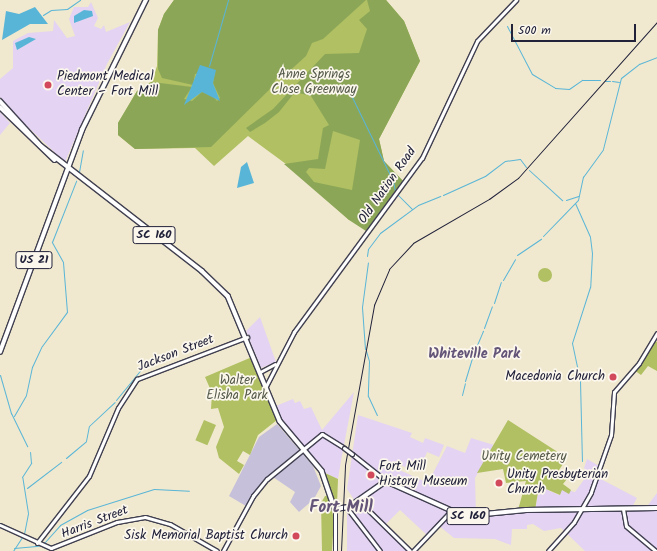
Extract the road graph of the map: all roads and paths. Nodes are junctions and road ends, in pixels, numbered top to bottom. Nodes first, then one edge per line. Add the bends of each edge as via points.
1 (146, 0) edge
2 (516, 0) edge
3 (0, 101) edge
4 (0, 107) edge
5 (68, 168) junction
6 (657, 333) edge
7 (246, 337) junction
8 (0, 352) edge
9 (275, 364) junction
10 (260, 372) junction
11 (266, 386) junction
12 (305, 451) junction
13 (386, 481) junction
14 (358, 501) junction
15 (346, 508) junction
16 (335, 509) junction
17 (582, 509) junction
18 (657, 509) edge
19 (623, 510) junction
20 (451, 511) junction
21 (0, 525) edge
22 (37, 543) junction
23 (217, 551) edge
24 (223, 551) edge
25 (334, 551) edge
26 (380, 551) edge
27 (412, 551) edge
28 (548, 551) edge
29 (656, 551) edge

1 - 5 main road, US 21 via 103,82
2 - 9 street, Old Nation Road via 477,41 422,158 297,327
3 - 5 main road, SC 160 via 26,132
4 - 5 main road, SC 160 via 39,148
5 - 7 main road, SC 160 / SC 160 via 227,295
5 - 8 main road, US 21
6 - 17 street via 639,363 614,392 608,446
7 - 10 main road, SC 160
7 - 22 street, Jackson Street via 137,379 118,408 89,476
9 - 10 street
9 - 11 street, Old Nation Road
10 - 11 main road
11 - 12 main road via 282,427
12 - 13 street, bridge via 323,434
12 - 16 main road via 322,471
12 - 24 street via 262,484
13 - 14 main road
13 - 20 main road, SC 160
14 - 15 main road
14 - 27 street
15 - 16 main road
15 - 26 street
16 - 25 street
17 - 19 main road, SC 160
17 - 20 main road, SC 160 via 466,516
17 - 28 street
18 - 19 main road, SC 160
19 - 29 street via 626,526
20 - 27 street
21 - 22 street, Harris Street
22 - 23 street, Harris Street via 60,547 106,526 140,517 170,524

